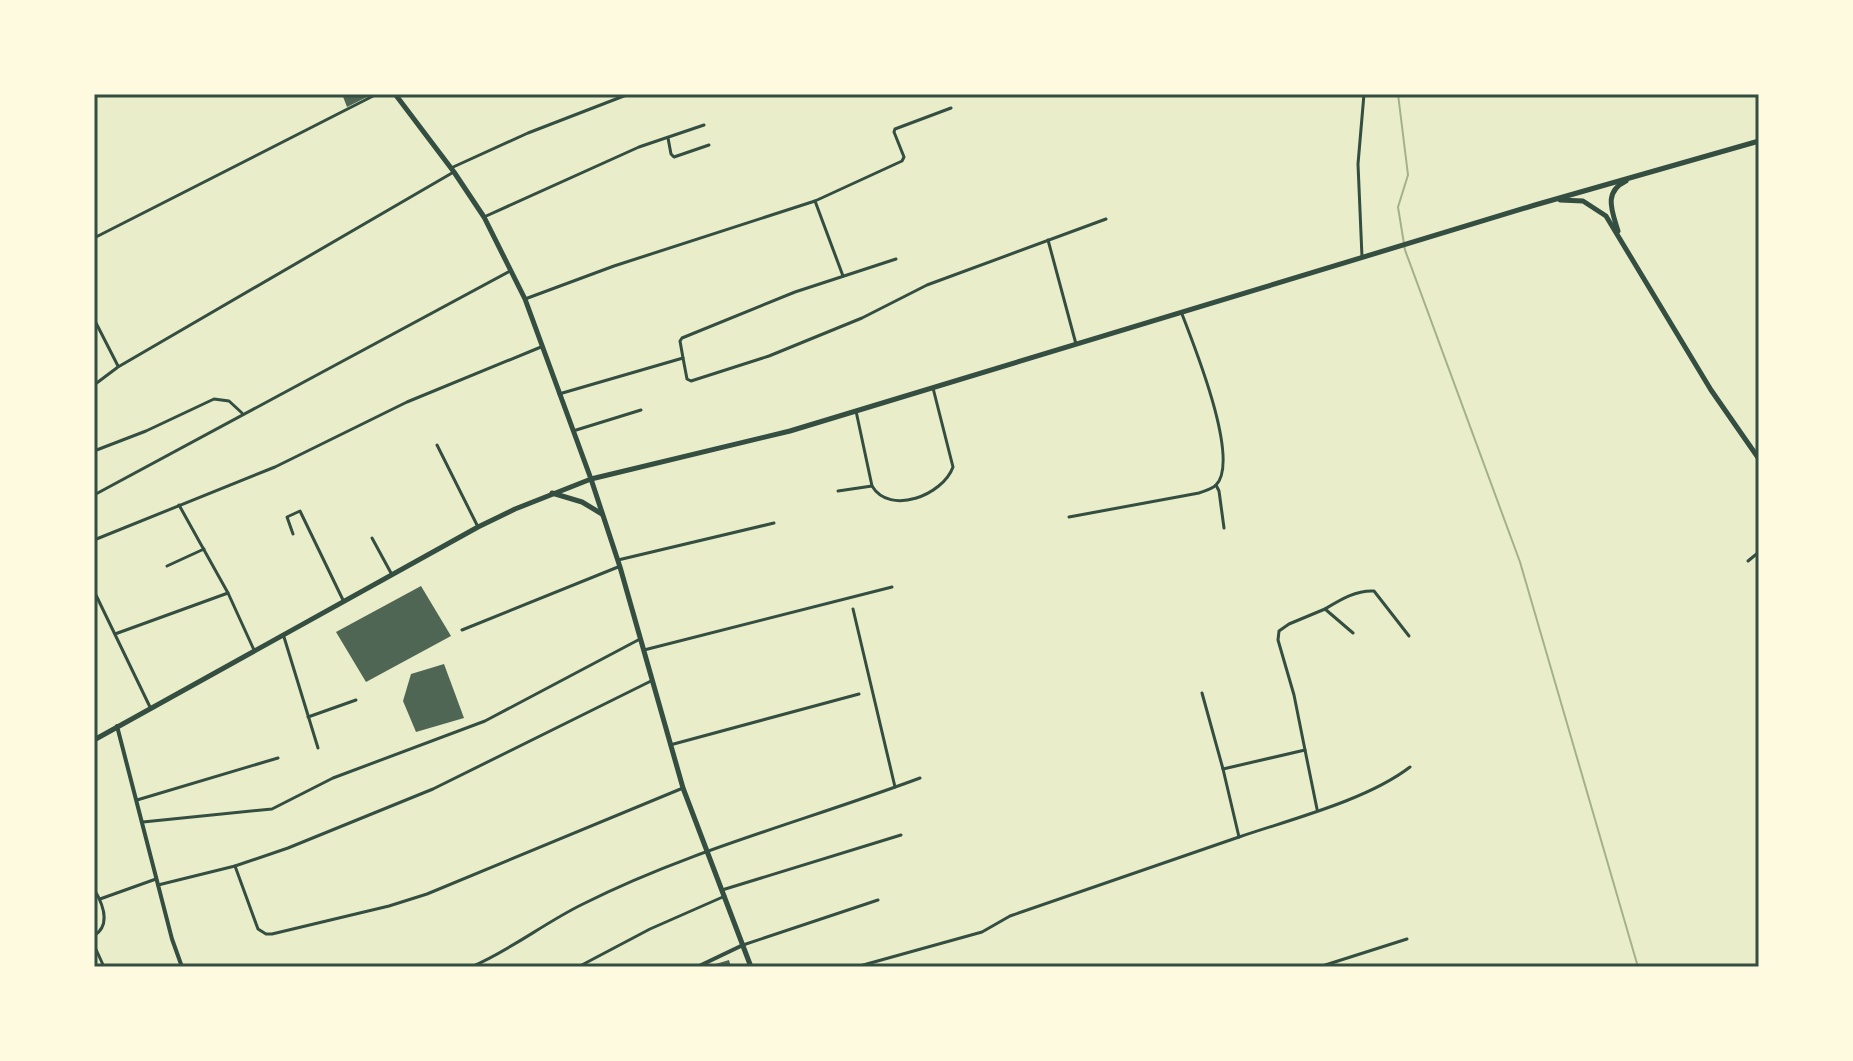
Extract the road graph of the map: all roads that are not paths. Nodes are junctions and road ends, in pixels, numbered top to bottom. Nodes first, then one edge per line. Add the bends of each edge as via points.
1 (377, 94) edge
2 (395, 94) edge
3 (629, 94) edge
4 (1364, 94) edge
5 (951, 108) dead end
6 (704, 125) dead end
7 (668, 138) junction
8 (1759, 141) edge
9 (709, 145) dead end
10 (452, 170) junction
11 (1642, 174) junction
12 (815, 201) junction
13 (1535, 205) junction
14 (484, 217) junction
15 (1106, 219) dead end
16 (1619, 236) junction
17 (94, 238) edge
18 (1048, 240) junction
19 (1362, 257) junction
20 (896, 259) dead end
21 (512, 270) junction
22 (844, 277) junction
23 (525, 299) junction
24 (1182, 314) junction
25 (94, 319) edge
26 (1077, 345) junction
27 (541, 347) junction
28 (683, 358) junction
29 (118, 367) junction
30 (94, 385) edge
31 (933, 388) junction
32 (559, 394) junction
33 (641, 410) dead end
34 (856, 411) junction
35 (243, 414) junction
36 (573, 431) junction
37 (437, 445) dead end
38 (94, 451) edge
39 (1759, 459) edge
40 (591, 479) junction
41 (1216, 485) junction
42 (872, 486) junction
43 (838, 491) dead end
44 (552, 493) junction
45 (94, 495) edge
46 (179, 505) junction
47 (603, 515) junction
48 (1069, 517) dead end
49 (774, 523) dead end
50 (478, 527) junction
51 (1224, 528) dead end
52 (293, 534) dead end
53 (372, 538) dead end
54 (94, 540) edge
55 (204, 549) junction
56 (1759, 552) edge
57 (1748, 561) dead end
58 (619, 564) junction
59 (167, 566) dead end
60 (391, 574) junction
61 (892, 587) dead end
62 (94, 591) edge
63 (228, 593) junction
64 (343, 600) junction
65 (853, 609) dead end
66 (1325, 609) junction
67 (462, 630) dead end
68 (283, 633) junction
69 (1353, 633) dead end
70 (115, 634) junction
71 (1409, 636) dead end
72 (641, 639) junction
73 (254, 650) junction
74 (643, 650) junction
75 (651, 681) junction
76 (1202, 693) dead end
77 (859, 694) dead end
78 (356, 700) dead end
79 (150, 707) junction
80 (308, 717) junction
81 (117, 726) junction
82 (94, 740) edge
83 (669, 745) junction
84 (318, 748) dead end
85 (1305, 750) junction
86 (278, 758) dead end
87 (1410, 767) dead end
88 (1223, 769) junction
89 (920, 778) dead end
90 (895, 787) junction
91 (683, 788) junction
92 (137, 800) junction
93 (1317, 810) junction
94 (143, 822) junction
95 (901, 835) dead end
96 (1239, 837) junction
97 (707, 851) junction
98 (235, 866) junction
99 (157, 882) junction
100 (94, 889) edge
101 (724, 893) junction
102 (100, 899) junction
103 (878, 900) dead end
104 (94, 936) edge
105 (1407, 939) dead end
106 (94, 945) edge
107 (743, 945) junction
108 (104, 967) edge
109 (182, 967) edge
110 (471, 967) edge
111 (578, 967) edge
112 (697, 967) edge
113 (751, 967) edge
114 (856, 967) edge
115 (1319, 967) edge

1 - 17 street
2 - 10 main road
3 - 10 street
4 - 19 street via 1358,164
5 - 12 street via 895,129 902,161
6 - 7 street
7 - 9 street via 674,157
7 - 14 street
8 - 11 main road
10 - 14 main road
10 - 29 street
11 - 13 main road
11 - 16 main road via 1621,183 1612,194
12 - 22 street
12 - 23 street
13 - 16 main road via 1583,201 1606,216
13 - 19 main road
14 - 21 main road
15 - 18 street
16 - 39 main road via 1718,402
18 - 26 street
18 - 28 street via 927,285 769,356 689,381
19 - 24 main road
20 - 22 street
21 - 23 main road
21 - 35 street
22 - 28 street via 680,339
23 - 27 main road
24 - 26 main road
24 - 41 street via 1218,420 1223,449
25 - 29 street
26 - 31 main road
27 - 32 main road
27 - 46 street
28 - 32 street
29 - 30 street
31 - 34 main road
31 - 42 street via 953,467 950,476 924,495 900,501 884,499
32 - 36 main road
33 - 36 street
34 - 40 main road
34 - 42 street
35 - 38 street via 229,401 214,399
35 - 45 street
36 - 40 main road
37 - 50 street
40 - 44 main road
40 - 47 main road
41 - 48 street via 1199,493
41 - 51 street
42 - 43 street
44 - 47 main road
44 - 50 main road
46 - 54 street
46 - 55 street
47 - 58 main road
49 - 58 street
50 - 60 main road
52 - 64 street via 287,517 300,511
53 - 60 street
55 - 59 street
55 - 63 street
56 - 57 street
58 - 67 street
58 - 72 main road
60 - 64 main road
61 - 74 street
62 - 70 street
63 - 70 street
63 - 73 street
64 - 68 main road
65 - 90 street
66 - 69 street
66 - 71 street via 1348,596 1374,591
66 - 85 street via 1279,631
68 - 73 main road
68 - 80 street
70 - 79 street
72 - 74 main road
72 - 94 street via 485,721 333,778 272,809
73 - 79 main road
74 - 75 main road
75 - 83 main road
75 - 98 street via 445,784
76 - 88 street
77 - 83 street
78 - 80 street
79 - 81 main road
80 - 84 street
81 - 82 main road
81 - 92 street
83 - 91 main road
85 - 88 street
85 - 93 street
86 - 92 street
87 - 93 street
88 - 96 street
89 - 90 street
90 - 97 street
91 - 97 main road
91 - 98 street via 427,894 272,934 258,929
92 - 94 street
93 - 96 street
94 - 99 street
95 - 101 street
96 - 114 street via 1022,912 982,932
97 - 101 main road
97 - 110 street via 582,904
98 - 99 street
99 - 102 street
99 - 109 street
100 - 102 street
101 - 107 main road
101 - 111 street
102 - 104 street via 104,923
103 - 107 street
105 - 115 street
106 - 108 street
107 - 112 street
107 - 113 main road

